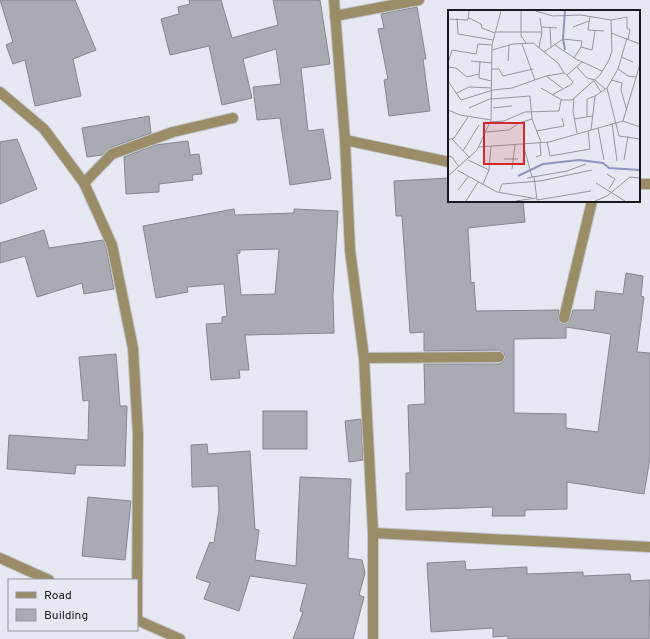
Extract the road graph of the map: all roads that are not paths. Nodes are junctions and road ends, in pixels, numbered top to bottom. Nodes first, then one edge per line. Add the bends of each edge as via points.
1 (334, 0) edge
2 (419, 0) edge
3 (335, 16) junction
4 (0, 92) edge
5 (233, 118) dead end
6 (345, 140) junction
7 (448, 162) edge
8 (84, 183) junction
9 (592, 202) edge
10 (564, 318) dead end
11 (364, 358) junction
12 (499, 358) dead end
13 (373, 533) junction
14 (650, 547) edge
15 (0, 558) edge
16 (47, 579) edge
17 (137, 579) edge
18 (138, 620) edge
19 (180, 639) edge
20 (373, 639) edge

1 - 3 street
2 - 3 street
3 - 6 street
4 - 8 street via 44,129
5 - 8 street via 174,132 112,154
6 - 7 street
6 - 11 street via 350,250
8 - 17 street via 112,245 132,348 138,435
9 - 10 street
11 - 12 street
11 - 13 street
13 - 14 street
13 - 20 street
15 - 16 street
18 - 19 street

